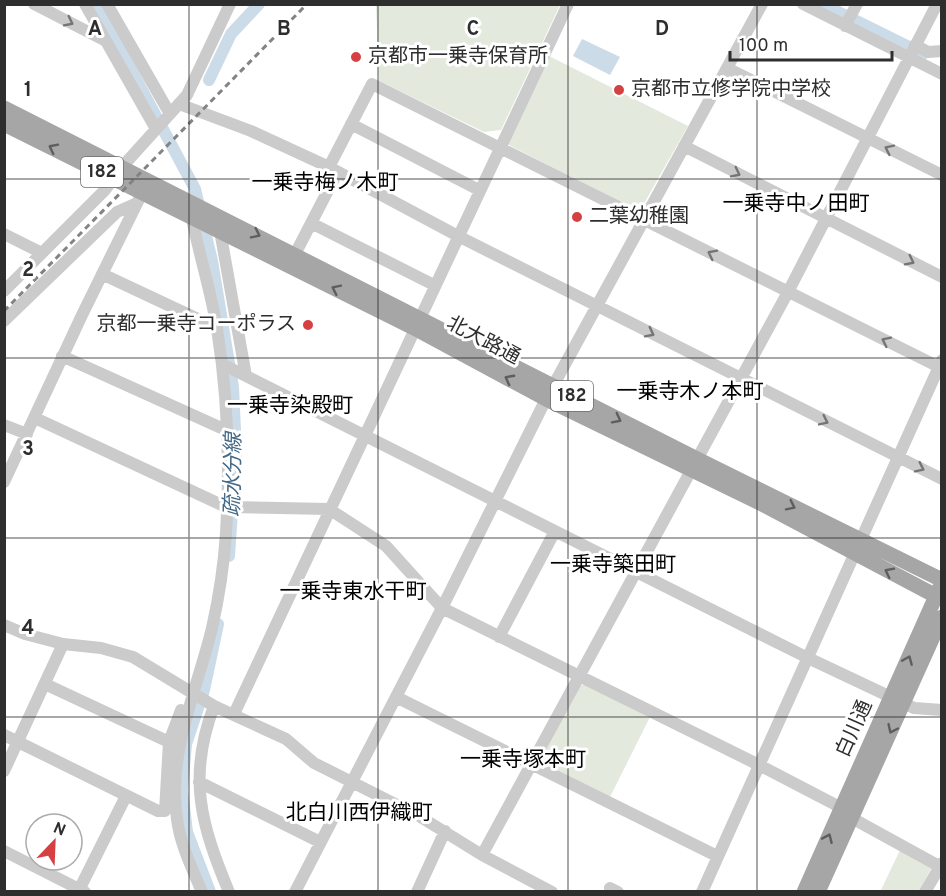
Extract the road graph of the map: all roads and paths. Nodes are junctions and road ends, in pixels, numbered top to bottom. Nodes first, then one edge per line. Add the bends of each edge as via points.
1 (34, 4) edge
2 (85, 4) edge
3 (107, 4) edge
4 (230, 4) edge
5 (568, 4) edge
6 (762, 4) edge
7 (803, 4) edge
8 (937, 4) edge
9 (850, 17) edge
10 (104, 40) junction
11 (912, 51) junction
12 (942, 51) edge
13 (727, 68) junction
14 (942, 74) edge
15 (179, 104) junction
16 (4, 108) edge
17 (163, 122) junction
18 (4, 124) edge
19 (351, 124) junction
20 (868, 138) junction
21 (500, 146) junction
22 (684, 146) junction
23 (333, 170) junction
24 (118, 173) junction
25 (942, 175) edge
26 (479, 190) junction
27 (142, 192) junction
28 (203, 216) junction
29 (825, 218) junction
30 (644, 220) junction
31 (311, 222) junction
32 (4, 234) edge
33 (458, 236) junction
34 (42, 253) junction
35 (292, 260) junction
36 (102, 274) junction
37 (942, 277) edge
38 (434, 285) junction
39 (4, 291) edge
40 (788, 292) junction
41 (598, 306) junction
42 (4, 321) edge
43 (417, 322) junction
44 (217, 328) junction
45 (62, 356) junction
46 (940, 364) edge
47 (232, 369) junction
48 (741, 380) junction
49 (550, 393) junction
50 (35, 418) junction
51 (4, 425) edge
52 (228, 431) junction
53 (27, 435) junction
54 (364, 435) junction
55 (898, 458) junction
56 (694, 464) junction
57 (942, 479) edge
58 (4, 482) edge
59 (494, 500) junction
60 (231, 507) junction
61 (329, 509) junction
62 (555, 531) junction
63 (858, 548) junction
64 (637, 572) junction
65 (940, 589) edge
66 (442, 608) junction
67 (942, 617) edge
68 (4, 625) edge
69 (499, 637) junction
70 (63, 644) junction
71 (806, 657) junction
72 (579, 676) junction
73 (45, 684) junction
74 (396, 697) junction
75 (200, 698) junction
76 (898, 701) junction
77 (942, 710) edge
78 (234, 714) junction
79 (4, 735) edge
80 (18, 742) junction
81 (169, 742) junction
82 (759, 765) junction
83 (530, 766) junction
84 (4, 771) edge
85 (351, 781) junction
86 (199, 782) junction
87 (126, 796) junction
88 (847, 813) junction
89 (445, 831) junction
90 (320, 843) junction
91 (4, 851) edge
92 (482, 855) junction
93 (717, 856) junction
94 (940, 865) edge
95 (544, 889) edge
96 (81, 891) edge
97 (202, 891) edge
98 (229, 891) edge
99 (295, 891) edge
100 (417, 891) edge
101 (702, 891) edge
102 (804, 891) edge
103 (818, 891) edge
104 (925, 891) edge

1 -> 10 street
2 - 10 street
3 - 17 street
4 - 15 street via 194,85
5 - 21 street
6 - 13 street
7 - 9 street
8 - 11 street
9 - 11 street
10 - 17 street
11 - 12 street
11 - 14 street
11 - 20 street
13 - 20 street
13 - 22 street
15 - 17 street
15 - 23 street via 251,131
16 - 24 main road, 北大路通 / 182
17 - 24 street
24 -> 18 main road, 北大路通 / 182
19 - 21 street via 372,84
19 - 23 street
19 - 26 street
25 -> 20 street
20 - 29 street
21 - 26 street
21 - 30 street
22 -> 29 street
22 - 30 street
23 - 31 street
23 - 33 street
24 - 27 main road, 北大路通 / 182
24 - 34 street
26 - 33 street
27 - 28 main road, 北大路通 / 182
27 - 36 street
27 - 42 street
28 - 35 main road, 北大路通 / 182
28 - 44 street
28 - 47 street
29 -> 37 street
29 - 40 street
40 -> 30 street
30 - 41 street
31 - 35 street
31 - 38 street
32 - 34 street
33 - 38 street
33 - 41 street
34 - 39 street
35 - 43 main road, 北大路通 / 182
36 - 44 street
36 - 45 street
38 - 43 street
46 -> 40 street
40 - 48 street
41 -> 48 street
41 - 49 street
43 - 49 main road, 北大路通 / 182
43 - 54 street
44 - 47 street
45 - 50 street
45 - 52 street
46 - 55 street
47 - 52 street
47 - 54 street
48 -> 55 street
48 - 56 street
49 - 56 main road, 北大路通 / 182
49 - 59 street
50 - 53 street
50 - 60 street
51 - 53 street
52 - 60 street
53 - 58 street
54 - 59 street
54 - 61 street
55 -> 57 street
55 - 63 street
56 - 63 main road, 北大路通 / 182
56 - 64 street
59 - 62 street
59 - 66 street
60 - 61 street
60 - 75 street
61 - 66 street via 387,546
61 - 78 street
62 - 64 street
62 - 69 street
63 - 65 main road, 北大路通 / 182
63 - 71 street
64 - 71 street
64 - 72 street
76 -> 65 main road, 白川通 / 182
66 - 69 street
66 - 74 street
67 - 76 main road, 白川通 / 182
68 - 70 street
69 - 72 street
70 - 73 street
70 - 75 street via 101,648 133,657
71 - 76 street
71 - 82 street
72 - 82 street
72 - 83 street
73 - 80 street
73 - 81 street
74 - 83 street
74 - 85 street
75 - 78 street
75 - 81 street via 183,703
75 - 86 street
75 - 97 street via 176,766 176,800 180,835
76 - 77 street via 914,708
76 - 88 main road, 白川通 / 182
78 - 85 street via 286,739 314,763
79 - 80 street
80 - 84 street
80 - 87 street
81 - 87 street via 165,811
82 - 88 street
82 - 93 street
83 - 92 street
83 - 93 street
85 - 89 street
85 - 90 street
86 - 90 street
86 - 98 street via 204,825
87 - 96 street
88 - 94 street
102 -> 88 main road, 白川通 / 182
88 - 103 main road, 白川通 / 182
89 - 92 street
89 - 100 street
90 - 99 street
91 - 96 street
92 - 95 street
93 - 101 street
94 - 104 street

